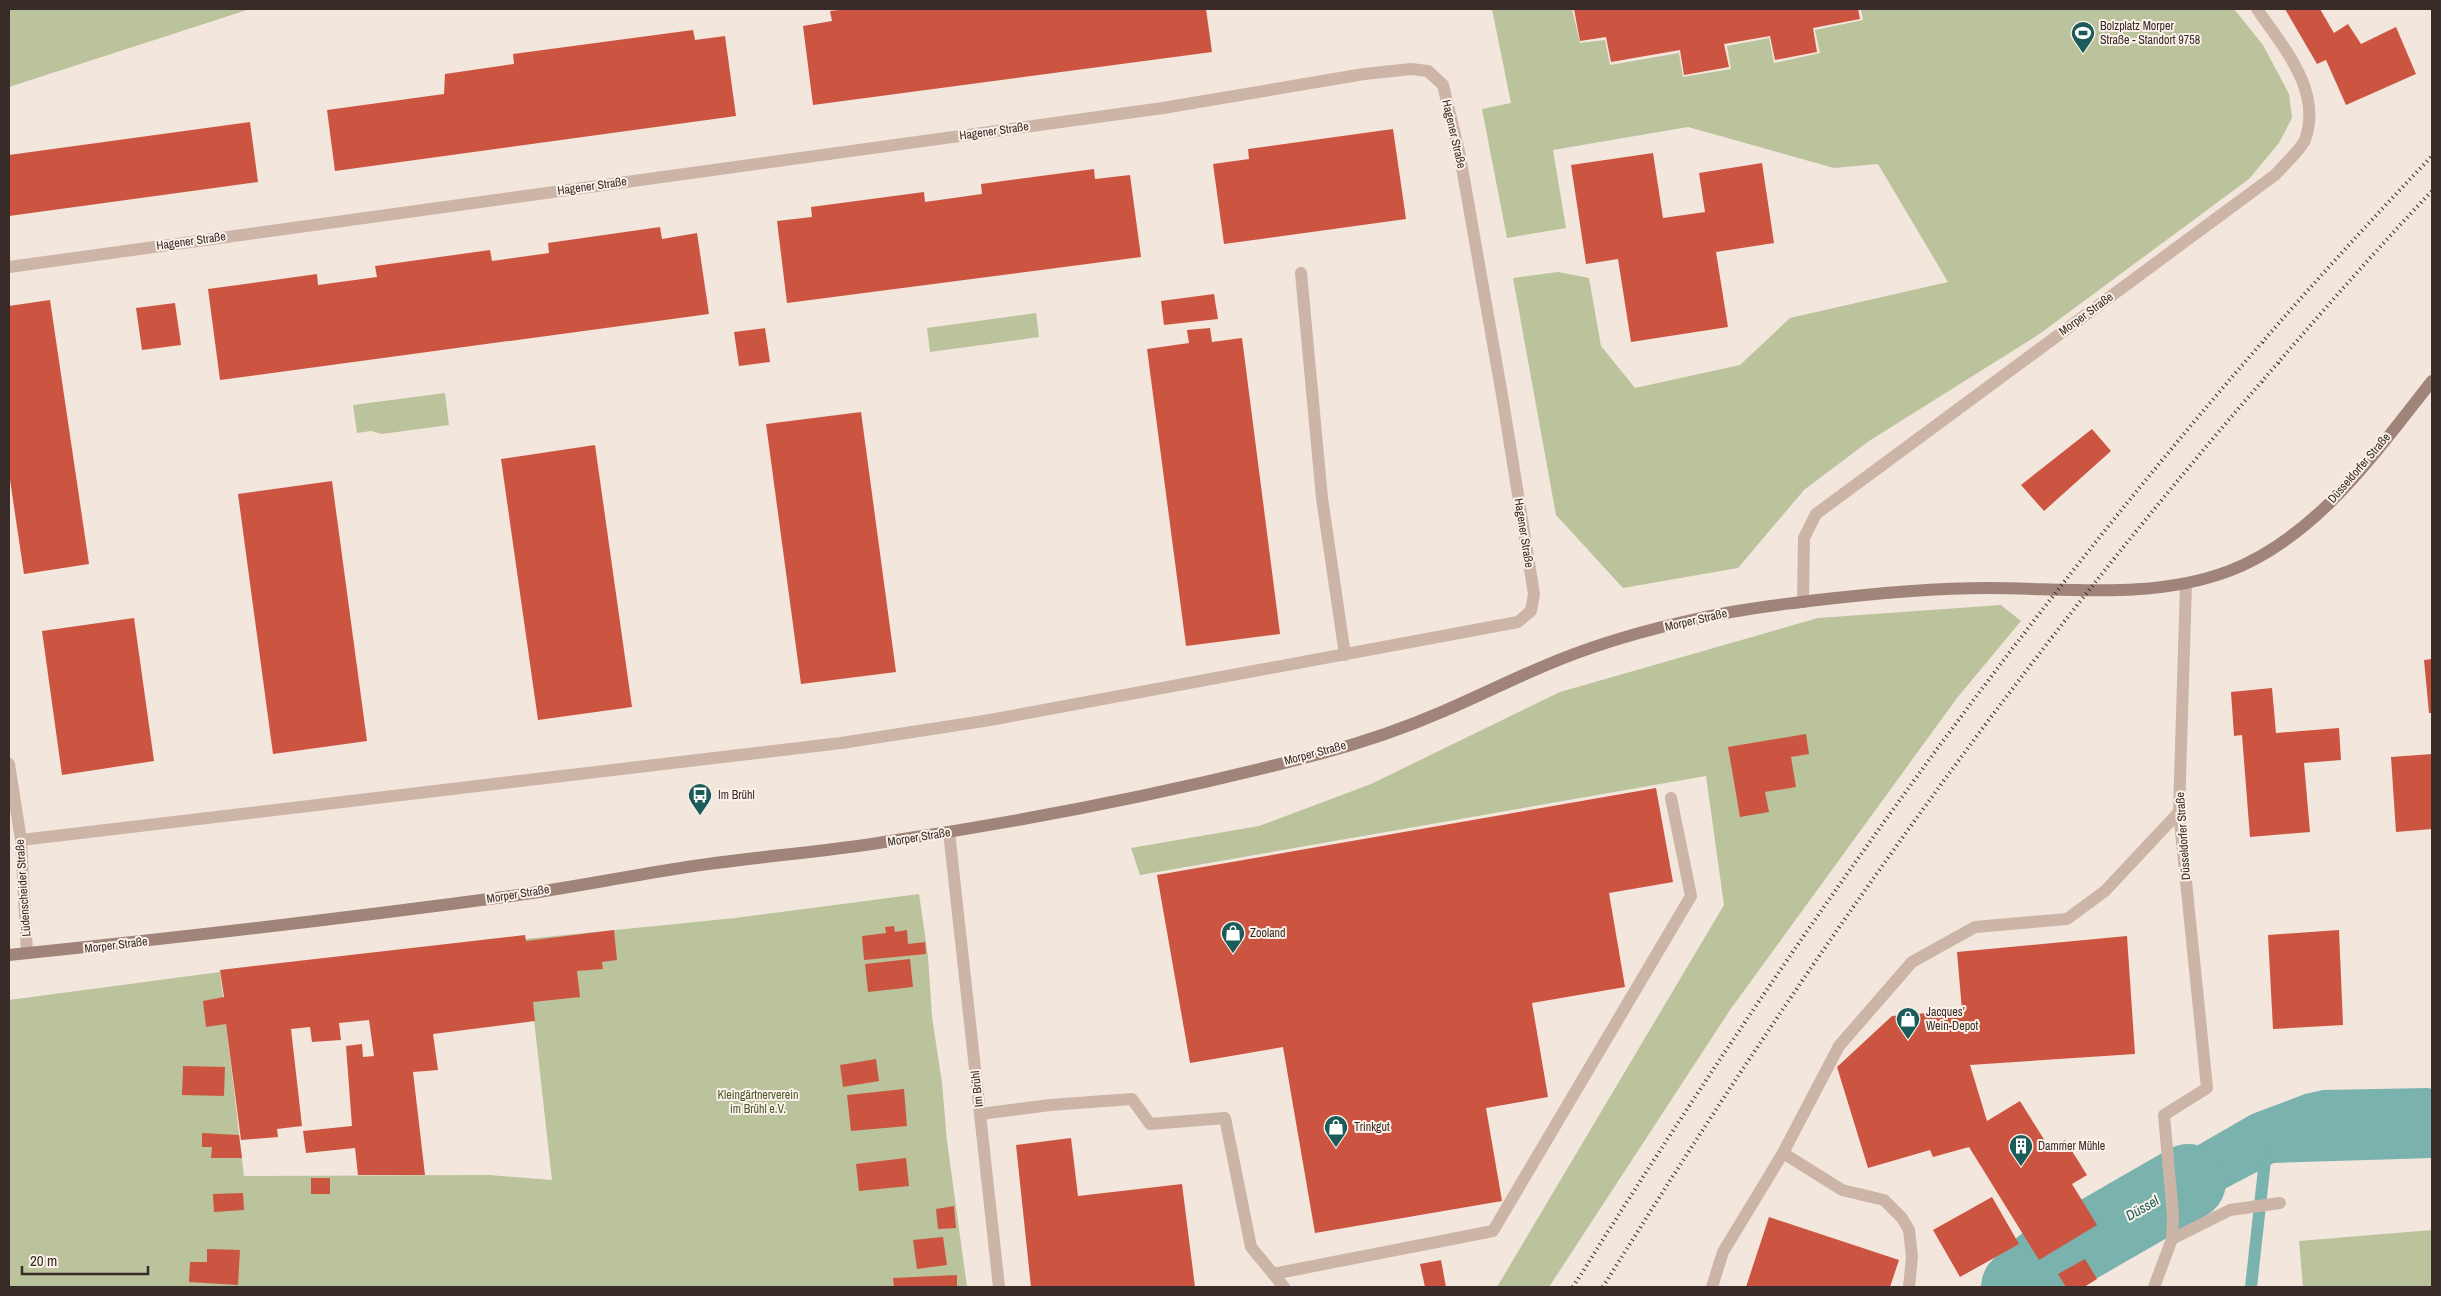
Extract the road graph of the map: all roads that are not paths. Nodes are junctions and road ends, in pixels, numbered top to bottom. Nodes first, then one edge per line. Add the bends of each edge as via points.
1 (2256, 9) edge
2 (9, 267) edge
3 (1301, 273) dead end
4 (2432, 382) edge
5 (2252, 561) joint
6 (2186, 584) junction
7 (1803, 602) junction
8 (1345, 655) junction
9 (9, 764) edge
10 (1672, 798) dead end
11 (2179, 812) junction
12 (949, 832) junction
13 (21, 840) junction
14 (27, 953) junction
15 (9, 955) edge
16 (980, 1114) junction
17 (1783, 1153) junction
18 (2280, 1203) dead end
19 (2172, 1240) junction
20 (1273, 1274) junction
21 (999, 1287) edge
22 (1284, 1287) edge
23 (1712, 1287) edge
24 (1909, 1287) edge
25 (2154, 1287) edge

1 - 7 street, Morper Straße via 2301,74 2310,107 2305,141 2275,174 1816,514 1804,538
2 - 8 street, Hagener Straße via 1163,108 1364,74 1411,69 1428,71 1443,85 1460,156 1534,594 1531,611 1518,622
3 - 8 street via 1322,498
4 - 5 main road, Düsseldorfer Straße via 2329,503 2290,537
5 - 6 main road, Morper Straße
6 - 7 main road, Morper Straße via 2158,589 2117,590 1963,589
6 - 11 street, Düsseldorfer Straße
7 - 12 main road, Morper Straße via 1699,618 1615,640 1539,668 1410,724 1326,752 1156,792 1009,823
8 - 13 street via 990,720 841,743
9 - 13 street, Lüdenscheider Straße
10 - 20 street via 1691,896 1493,1231
11 - 17 street via 2105,892 2067,919 1974,927 1912,962 1839,1046
11 - 19 street, Düsseldorfer Straße via 2207,1088 2164,1115
12 - 14 main road, Morper Straße via 682,867 509,896 95,948
12 - 16 street, Im Brühl
13 - 14 street, Lüdenscheider Straße
14 - 15 main road, Morper Straße
16 - 20 street via 1132,1099 1150,1124 1225,1118 1251,1247
16 - 21 street, Im Brühl
17 - 23 street via 1723,1252
17 - 24 street via 1842,1190 1884,1200 1902,1218 1909,1230 1912,1257
18 - 19 street via 2230,1210
19 - 25 street
20 - 22 street

